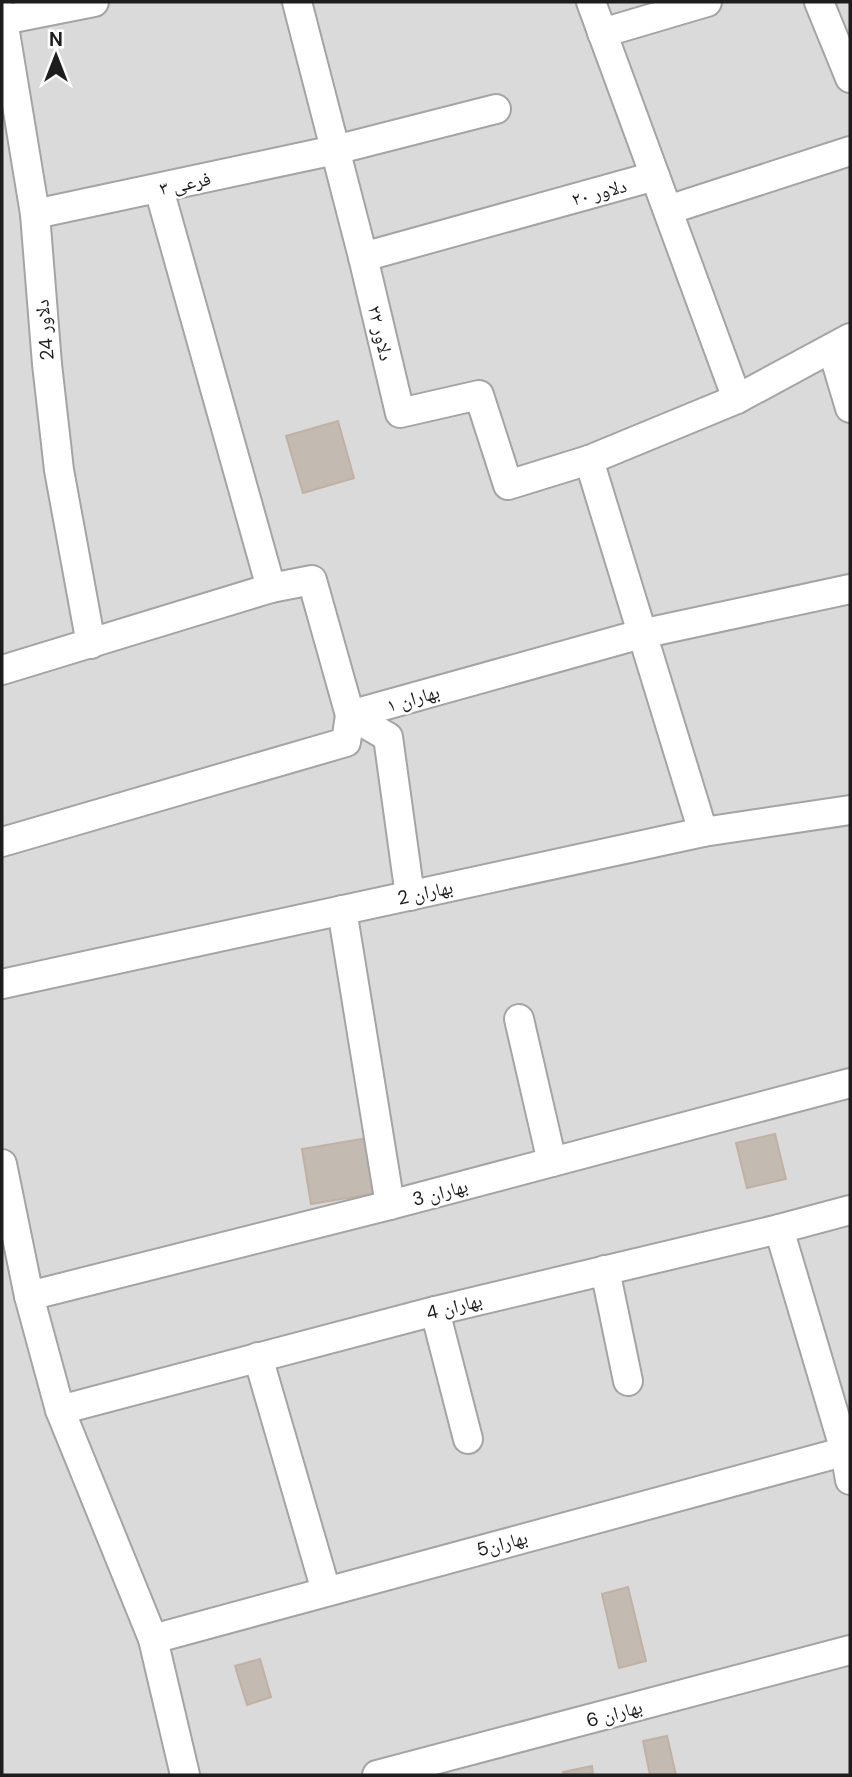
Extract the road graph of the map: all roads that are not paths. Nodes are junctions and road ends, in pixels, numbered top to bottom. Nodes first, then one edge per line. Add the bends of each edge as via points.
1 (297, 2) edge
2 (591, 2) edge
3 (707, 2) edge
4 (819, 2) edge
5 (80, 3) edge
6 (2, 17) edge
7 (602, 33) junction
8 (850, 78) edge
9 (496, 109) dead end
10 (335, 150) junction
11 (850, 151) edge
12 (655, 176) junction
13 (159, 189) junction
14 (668, 209) junction
15 (35, 214) junction
16 (363, 257) junction
17 (841, 343) edge
18 (737, 398) junction
19 (850, 408) edge
20 (589, 460) junction
21 (271, 588) junction
22 (850, 589) edge
23 (641, 634) junction
24 (91, 644) junction
25 (2, 670) edge
26 (349, 715) junction
27 (850, 810) edge
28 (703, 832) junction
29 (2, 842) edge
30 (410, 895) junction
31 (342, 910) junction
32 (2, 985) edge
33 (519, 1020) dead end
34 (850, 1083) edge
35 (552, 1162) junction
36 (2, 1164) edge
37 (390, 1205) junction
38 (850, 1210) edge
39 (779, 1229) junction
40 (605, 1270) junction
41 (29, 1296) junction
42 (435, 1311) junction
43 (258, 1357) junction
44 (628, 1381) dead end
45 (60, 1410) junction
46 (468, 1439) dead end
47 (847, 1450) edge
48 (850, 1480) edge
49 (326, 1591) junction
50 (153, 1639) junction
51 (850, 1650) edge
52 (185, 1775) edge
53 (377, 1775) edge

1 - 10 street, دلاور ۲۲
2 - 7 street
3 - 7 street
4 - 8 street
5 - 6 street
6 - 15 street, دلاور 24
7 - 12 street
9 - 10 street, فرعی ۳
10 - 13 street, فرعی ۳
10 - 16 street, دلاور ۲۲
11 - 14 street
12 - 14 street
12 - 16 street, دلاور ۲۰
13 - 15 street, فرعی ۳
13 - 21 street
14 - 18 street
15 - 24 street, دلاور 24 via 59,470
16 - 20 street, دلاور ۲۲ via 400,413 479,395 508,485
17 - 18 street
17 - 19 street
18 - 20 street
20 - 23 street
21 - 24 street
21 - 26 street via 312,580
22 - 23 street, بهاران ۱
23 - 26 street, بهاران ۱
23 - 28 street
24 - 25 street
26 - 29 street via 346,742
26 - 30 street via 388,737
27 - 28 street, بهاران 2
28 - 30 street, بهاران 2
30 - 31 street, بهاران 2
31 - 32 street, بهاران 2
31 - 37 street
33 - 35 street
34 - 35 street, بهاران 3
35 - 37 street, بهاران 3
36 - 41 street
37 - 41 street, بهاران 3
38 - 39 street, بهاران 4
39 - 40 street, بهاران 4
39 - 47 street
40 - 42 street, بهاران 4
40 - 44 street
41 - 45 street
42 - 43 street, بهاران 4
42 - 46 street
43 - 45 street, بهاران 4
43 - 49 street
45 - 50 street
47 - 48 street
47 - 49 street, بهاران5
49 - 50 street, بهاران5
50 - 52 street
51 - 53 street, بهاران 6

